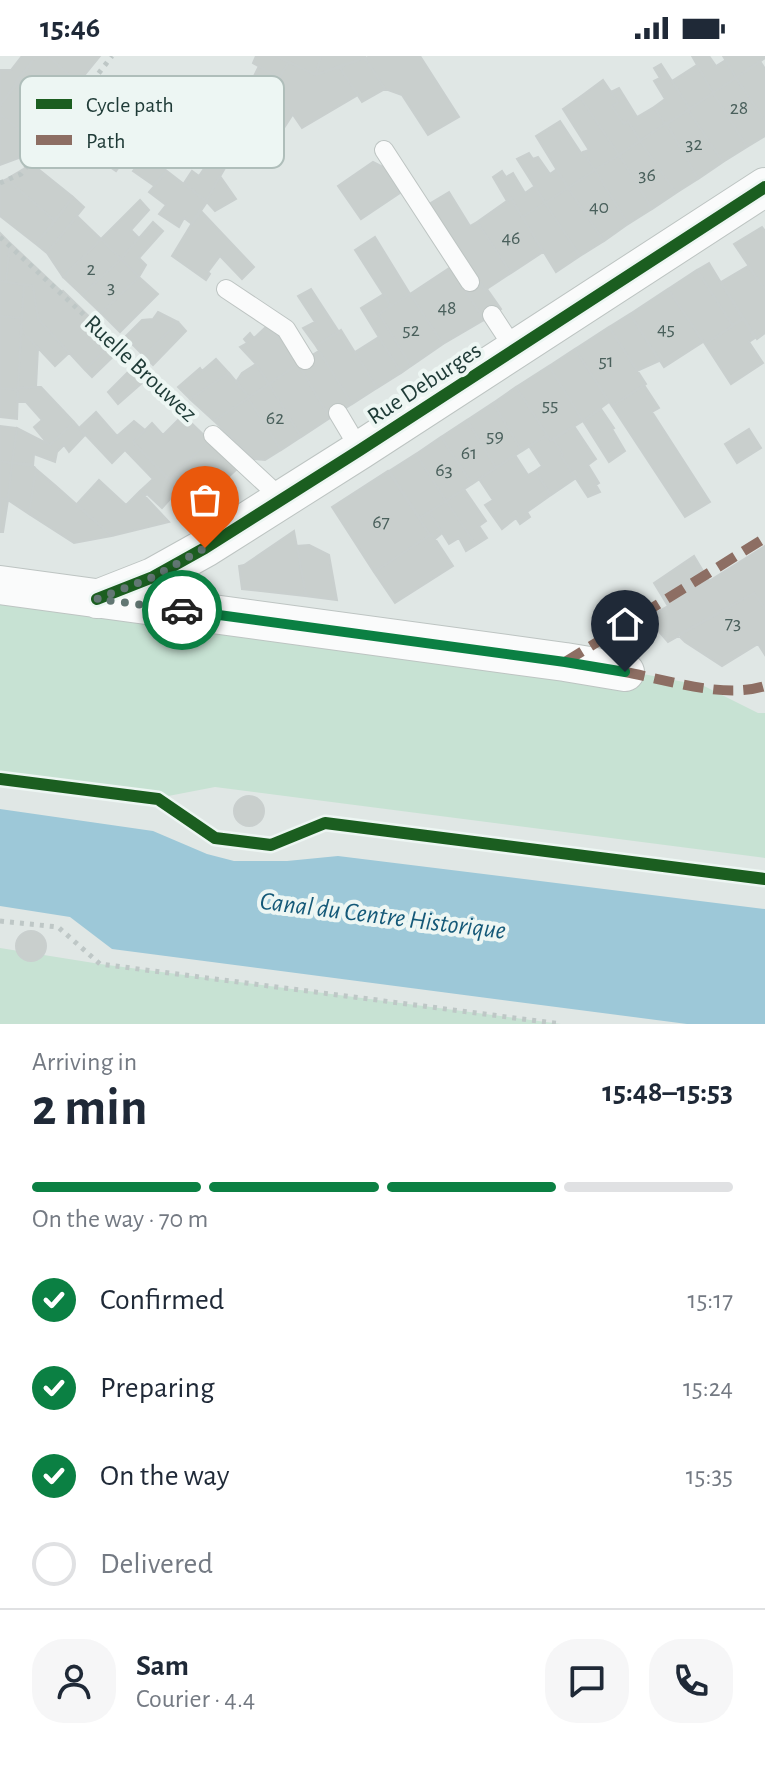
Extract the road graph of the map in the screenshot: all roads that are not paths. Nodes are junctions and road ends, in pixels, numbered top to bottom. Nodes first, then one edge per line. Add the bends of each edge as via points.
1 (384, 150) dead end
2 (765, 187) edge
3 (470, 282) dead end
4 (226, 289) dead end
5 (492, 315) dead end
6 (515, 350) junction
7 (305, 360) dead end
8 (338, 413) dead end
9 (213, 435) road end
10 (360, 450) junction
11 (282, 499) junction
12 (0, 585) edge
13 (97, 599) junction
14 (625, 672) dead end

1 - 3 lane
2 - 6 street, Rue Deburges
4 - 7 lane via 286,329
5 - 6 lane
6 - 10 street, Rue Deburges
8 - 10 lane
9 - 11 lane, Ruelle Brouwez
10 - 11 street, Rue Deburges
11 - 13 street, Rue Deburges via 181,562
12 - 13 street
13 - 14 street

